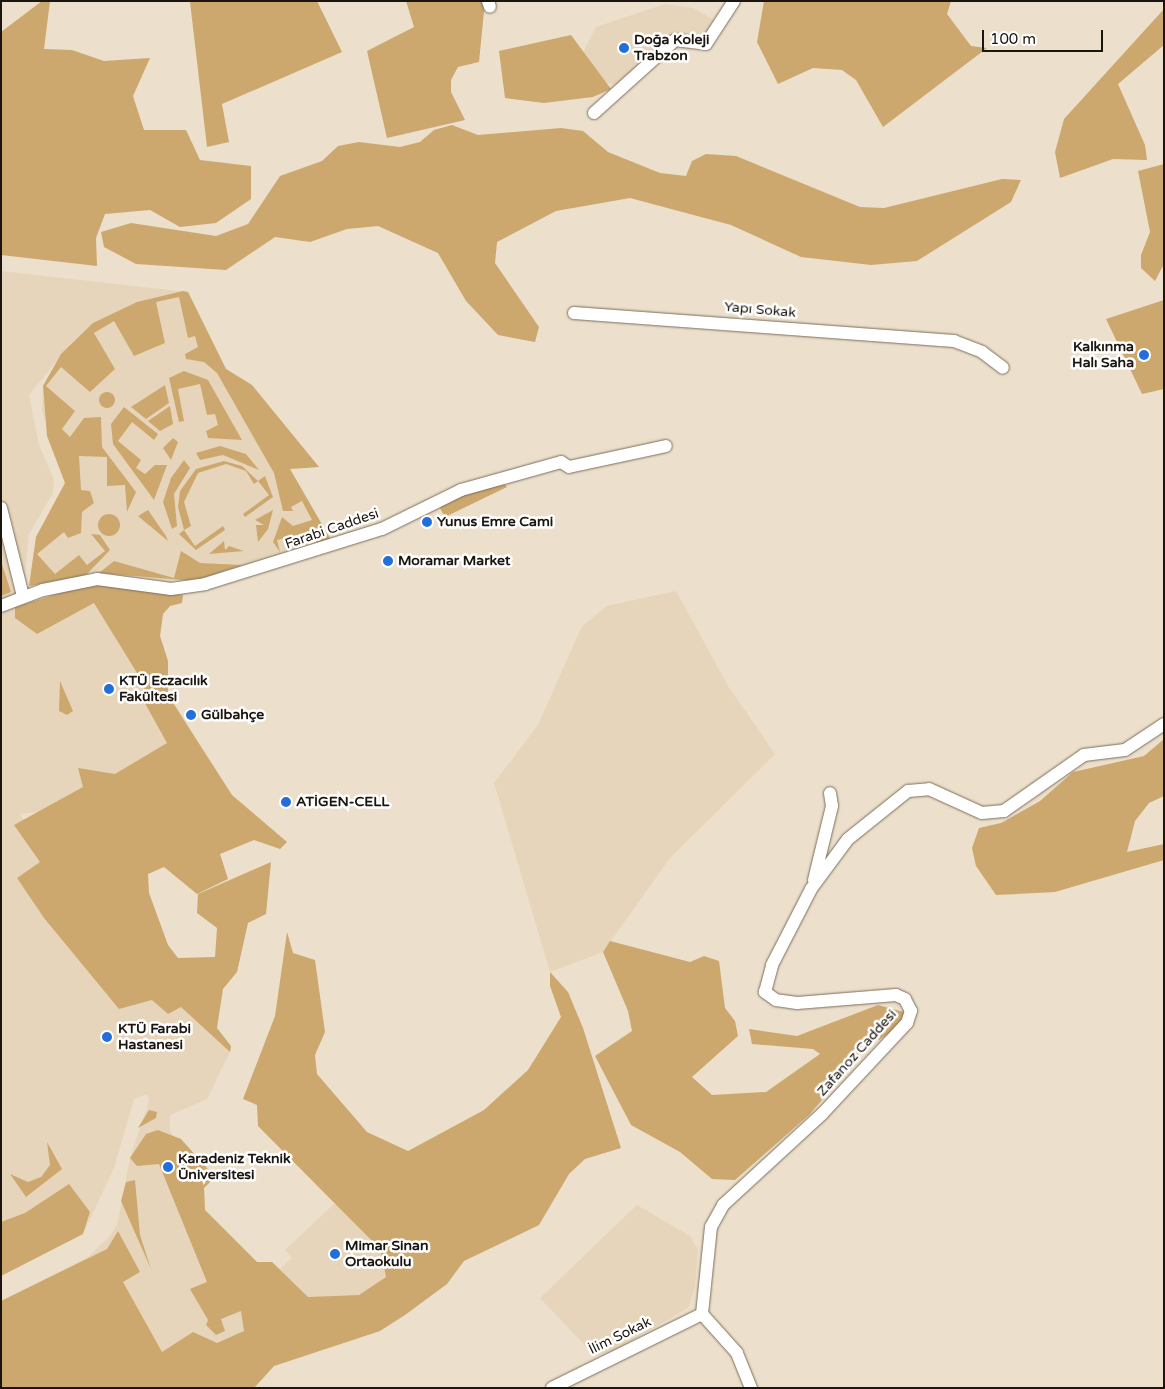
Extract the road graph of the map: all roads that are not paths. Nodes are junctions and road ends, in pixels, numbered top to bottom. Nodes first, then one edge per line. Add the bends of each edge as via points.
1 (734, 1) edge
2 (594, 113) dead end
3 (574, 313) dead end
4 (1003, 368) dead end
5 (666, 446) dead end
6 (1, 508) edge
7 (23, 596) junction
8 (1, 606) edge
9 (1164, 724) edge
10 (830, 793) dead end
11 (811, 889) junction
12 (702, 1314) junction
13 (552, 1388) edge
14 (750, 1388) edge

1 - 2 street via 706,44 675,40
3 - 4 street, Yapı Sokak via 942,341 972,347
5 - 7 street, Farabi Caddesi via 569,467 561,462 461,490 382,529 205,584 171,589 97,579
6 - 7 street
7 - 8 street, Farabi Caddesi
9 - 11 street, Zafanoz Caddesi via 1125,750 1084,755 1004,811 982,813 929,789 908,791 848,839
10 - 11 street via 832,806
11 - 12 street, Zafanoz Caddesi via 772,966 765,992 776,1000 797,1003 896,995 905,999 911,1011 907,1023 822,1114 723,1205 711,1227 705,1252
12 - 13 street, İlim Sokak
12 - 14 street via 737,1353

